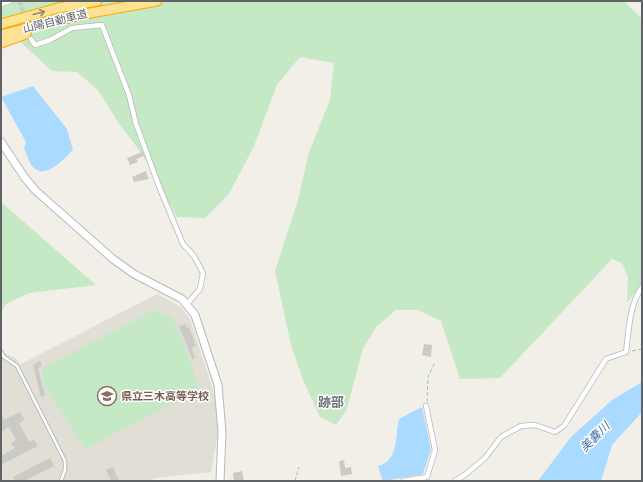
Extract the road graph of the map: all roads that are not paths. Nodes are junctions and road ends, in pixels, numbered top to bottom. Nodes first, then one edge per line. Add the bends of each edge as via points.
1 (10, 1) edge
2 (97, 1) edge
3 (156, 1) edge
4 (1, 4) edge
5 (126, 6) junction
6 (1, 24) edge
7 (1, 35) edge
8 (31, 39) dead end
9 (1, 43) edge
10 (1, 142) edge
11 (642, 287) edge
12 (187, 304) junction
13 (1, 352) edge
14 (426, 406) road end
15 (427, 477) junction
16 (61, 481) edge
17 (220, 481) edge
18 (403, 481) edge
19 (431, 481) edge
20 (455, 481) edge

1 - 4 street
6 -> 2 highway, 山陽自動車道 via 58,8
3 - 5 highway, 山陽自動車道
5 - 7 highway, 山陽自動車道
5 - 9 highway
8 - 12 street via 35,45 72,28 102,26 129,95 136,124 160,189 183,244 194,256 203,273 200,289
10 - 12 street via 36,191 113,259
11 - 20 street via 636,295 626,352 606,359 564,426 555,432 535,425 521,426 501,438 486,458
12 - 17 street via 200,328 218,384 222,432
13 - 16 lane via 18,366 65,461
14 - 15 street via 435,450
15 - 18 street
15 - 19 street

